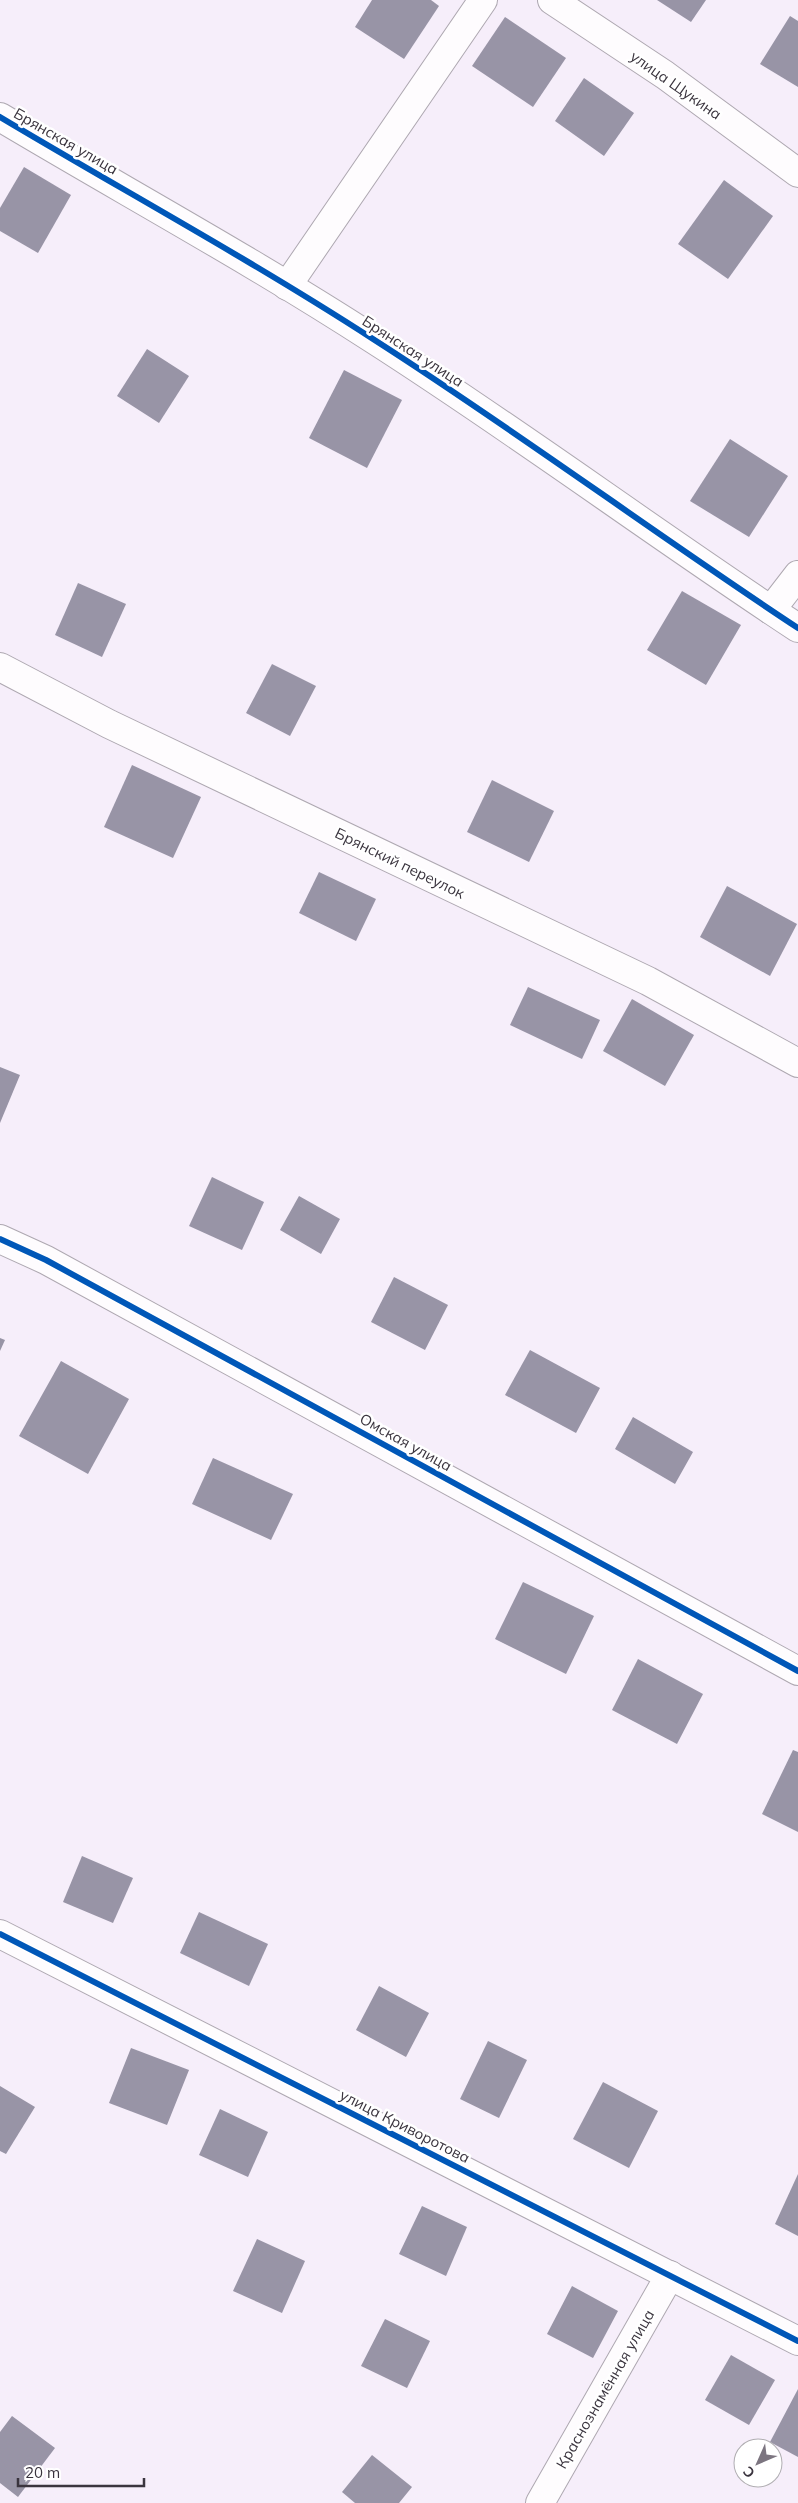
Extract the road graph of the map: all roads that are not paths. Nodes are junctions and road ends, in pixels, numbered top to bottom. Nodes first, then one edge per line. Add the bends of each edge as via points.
1 (484, 0) edge
2 (552, 0) edge
3 (0, 117) edge
4 (798, 173) edge
5 (287, 286) junction
6 (798, 575) edge
7 (771, 610) junction
8 (798, 628) edge
9 (0, 667) edge
10 (798, 1063) edge
11 (0, 1239) edge
12 (798, 1671) edge
13 (0, 1934) edge
14 (670, 2275) junction
15 (798, 2340) edge
16 (540, 2503) edge

1 - 5 street
2 - 4 street, улица Щукина via 665,75
3 - 5 street, Брянская улица
5 - 7 street, Брянская улица via 373,338
6 - 7 street
7 - 8 street, Брянская улица
9 - 10 street, Брянский переулок via 109,724 648,981
11 - 12 street, Омская улица via 46,1260
13 - 14 street, улица Криворотова
14 - 15 street, улица Криворотова
14 - 16 street, Краснознамённая улица

